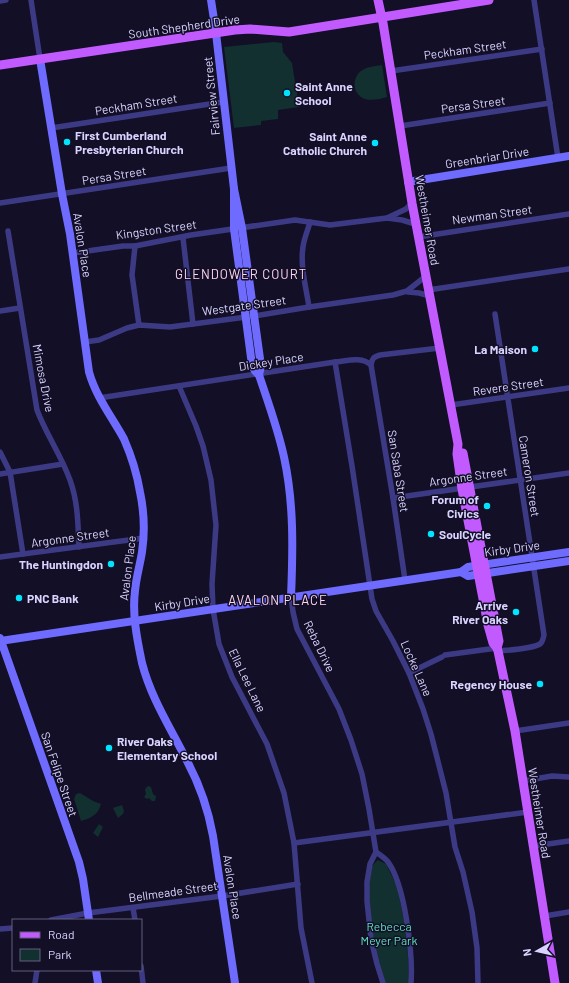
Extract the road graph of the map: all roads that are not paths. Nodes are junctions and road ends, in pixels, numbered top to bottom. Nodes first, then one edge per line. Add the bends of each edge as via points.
1 (6, 0) edge
2 (31, 0) edge
3 (211, 0) edge
4 (378, 0) edge
5 (489, 0) edge
6 (534, 0) edge
7 (0, 1) edge
8 (382, 16) junction
9 (216, 33) junction
10 (542, 49) junction
11 (40, 59) junction
12 (0, 65) edge
13 (391, 71) junction
14 (223, 102) junction
15 (550, 103) junction
16 (400, 126) junction
17 (51, 128) junction
18 (569, 156) edge
19 (558, 158) junction
20 (231, 168) junction
21 (408, 182) junction
22 (62, 194) junction
23 (0, 203) edge
24 (412, 203) junction
25 (569, 214) edge
26 (387, 218) junction
27 (310, 222) junction
28 (415, 224) junction
29 (238, 228) junction
30 (8, 231) dead end
31 (418, 236) junction
32 (183, 238) junction
33 (135, 246) junction
34 (73, 253) junction
35 (569, 269) edge
36 (426, 276) junction
37 (407, 292) junction
38 (429, 293) junction
39 (308, 307) junction
40 (20, 308) junction
41 (0, 311) edge
42 (495, 314) dead end
43 (249, 317) junction
44 (193, 324) junction
45 (139, 325) junction
46 (85, 342) junction
47 (440, 348) junction
48 (335, 362) junction
49 (371, 365) junction
50 (260, 375) junction
51 (178, 386) junction
52 (569, 388) edge
53 (507, 397) junction
54 (99, 398) junction
55 (451, 405) junction
56 (0, 452) edge
57 (63, 464) junction
58 (10, 472) junction
59 (569, 473) edge
60 (0, 474) edge
61 (519, 480) junction
62 (466, 488) junction
63 (393, 498) junction
64 (144, 538) junction
65 (79, 547) junction
66 (569, 552) edge
67 (23, 554) junction
68 (0, 557) edge
69 (532, 557) junction
70 (569, 561) edge
71 (533, 566) junction
72 (481, 570) junction
73 (405, 580) junction
74 (369, 586) junction
75 (291, 597) junction
76 (213, 609) junction
77 (135, 621) junction
78 (0, 640) edge
79 (498, 650) junction
80 (409, 673) junction
81 (569, 722) edge
82 (515, 731) junction
83 (569, 777) edge
84 (523, 780) junction
85 (528, 812) junction
86 (450, 822) junction
87 (373, 833) junction
88 (569, 841) edge
89 (294, 843) junction
90 (534, 846) junction
91 (376, 852) junction
92 (298, 884) junction
93 (222, 896) junction
94 (133, 908) junction
95 (569, 912) edge
96 (544, 916) junction
97 (88, 917) edge
98 (63, 919) edge
99 (135, 919) edge
100 (12, 928) edge
101 (0, 929) edge
102 (37, 971) edge
103 (96, 971) edge
104 (142, 971) edge
105 (35, 983) edge
106 (98, 983) edge
107 (143, 983) edge
108 (235, 983) edge
109 (312, 983) edge
110 (383, 983) edge
111 (411, 983) edge
112 (478, 983) edge
113 (555, 983) edge

1 - 7 street
2 - 11 street
3 - 9 street, Fairview Street
4 - 8 main road, Westheimer Road
5 - 8 main road, South Shepherd Drive
6 - 10 street
8 - 9 main road, South Shepherd Drive via 289,32 250,29
8 - 13 main road, Westheimer Road
9 - 11 main road, South Shepherd Drive
9 - 14 street, Fairview Street
10 - 13 street, Peckham Street
10 - 15 street
11 - 12 main road, South Shepherd Drive
11 - 17 street, Avalon Place
13 - 16 main road, Westheimer Road
14 - 17 street, Peckham Street
14 - 20 street, Fairview Street
15 - 16 street, Persa Street
15 - 19 street
16 - 21 main road, Westheimer Road
17 - 22 street, Avalon Place
18 - 19 street, Greenbriar Drive
19 - 21 street, Greenbriar Drive
20 - 22 street, Persa Street
20 - 29 street, Fairview Street
21 - 24 main road, Westheimer Road
22 - 23 street, Persa Street
22 - 34 street, Avalon Place
24 - 26 street via 406,209
24 - 28 main road, Westheimer Road
25 - 31 street, Newman Street
26 - 27 street, Kingston Street via 330,225
26 - 28 street
27 - 29 street, Kingston Street via 295,220
27 - 39 street via 302,253
28 - 31 main road, Westheimer Road
29 - 32 street, Kingston Street
29 - 43 street, Fairview Street
30 - 40 street, Mimosa Drive
31 - 36 main road, Westheimer Road
32 - 33 street, Kingston Street
32 - 44 street
33 - 34 street, Kingston Street
33 - 45 street via 132,275
34 - 46 street, Avalon Place
35 - 38 street, Westgate Street
36 - 37 street, Westgate Street
36 - 38 main road, Westheimer Road
37 - 38 street, Westgate Street
37 - 39 street, Westgate Street
38 - 47 main road, Westheimer Road
39 - 43 street, Westgate Street
40 - 41 street
40 - 57 street, Mimosa Drive via 37,410 41,423
42 - 53 street, Cameron Street
43 - 44 street, Westgate Street
43 - 50 street, Reba Drive via 261,366
44 - 45 street, Westgate Street via 170,327
45 - 46 street, Westgate Street via 99,340
46 - 54 street, Avalon Place via 89,372
47 - 49 street via 380,355 372,359
47 - 55 main road, Westheimer Road
48 - 49 street, Dickey Place via 361,360
48 - 50 street, Dickey Place
48 - 74 street, Locke Lane
49 - 63 street, San Saba Street
50 - 51 street, Dickey Place
50 - 75 street, Reba Drive via 280,438 291,499
51 - 54 street, Dickey Place
51 - 76 street, Ella Lee Lane via 196,426 211,480 216,525
52 - 53 street, Revere Street
53 - 55 street, Revere Street
53 - 61 street, Cameron Street
54 - 64 street, Avalon Place via 124,441 133,466 143,510
55 - 62 main road, Westheimer Road via 458,444 463,453
56 - 58 street
57 - 58 street
57 - 65 street, Mimosa Drive via 76,497
58 - 60 street
58 - 67 street
59 - 61 street, Argonne Street
61 - 62 street, Argonne Street
61 - 69 street, Cameron Street
62 - 63 street, Argonne Street
62 - 72 main road, Westheimer Road
63 - 73 street, San Saba Street
64 - 65 street, Argonne Street
64 - 77 street, Avalon Place via 134,590
65 - 67 street, Argonne Street
66 - 69 street, Kirby Drive
67 - 68 street, Argonne Street
69 - 71 street, Cameron Street
69 - 72 street, Kirby Drive
70 - 71 street, Kirby Drive
71 - 72 street, Kirby Drive
71 - 79 street, Cameron Street via 543,640 540,644
72 - 73 street, Kirby Drive via 468,567 461,572
72 - 79 main road, Westheimer Road via 499,641
73 - 74 street, Kirby Drive
74 - 75 street, Kirby Drive
74 - 80 street, Locke Lane via 373,605
75 - 76 street, Kirby Drive
75 - 87 street, Reba Drive via 297,629 336,703 351,740 362,774
76 - 77 street, Kirby Drive
76 - 89 street, Ella Lee Lane via 219,644 225,661 272,756 284,793
77 - 78 street, Kirby Drive
77 - 93 street, Avalon Place via 142,663 155,699 203,795 213,836
78 - 97 street, San Felipe Street via 79,862
79 - 80 street via 444,656
79 - 82 main road, Westheimer Road
80 - 86 street, Locke Lane via 432,734
81 - 82 street
82 - 84 main road, Westheimer Road
83 - 84 street via 552,776
84 - 85 main road, Westheimer Road
85 - 86 street
85 - 90 main road, Westheimer Road
86 - 87 street
86 - 112 street, Locke Lane via 472,912
87 - 89 street
87 - 91 street, Reba Drive
88 - 90 street
89 - 92 street, Ella Lee Lane
90 - 96 main road, Westheimer Road
91 - 110 street, Reba Drive via 370,864 367,901 371,939
91 - 111 street via 388,862 399,885 408,929
92 - 93 street, Bellmeade Street
92 - 109 street, Ella Lee Lane via 301,928
93 - 94 street, Bellmeade Street
93 - 108 street, Avalon Place
94 - 97 street, Bellmeade Street
94 - 99 street
95 - 96 street
96 - 113 main road, Westheimer Road
97 - 98 street, Bellmeade Street
100 - 101 street
102 - 105 street
103 - 106 street
104 - 107 street

